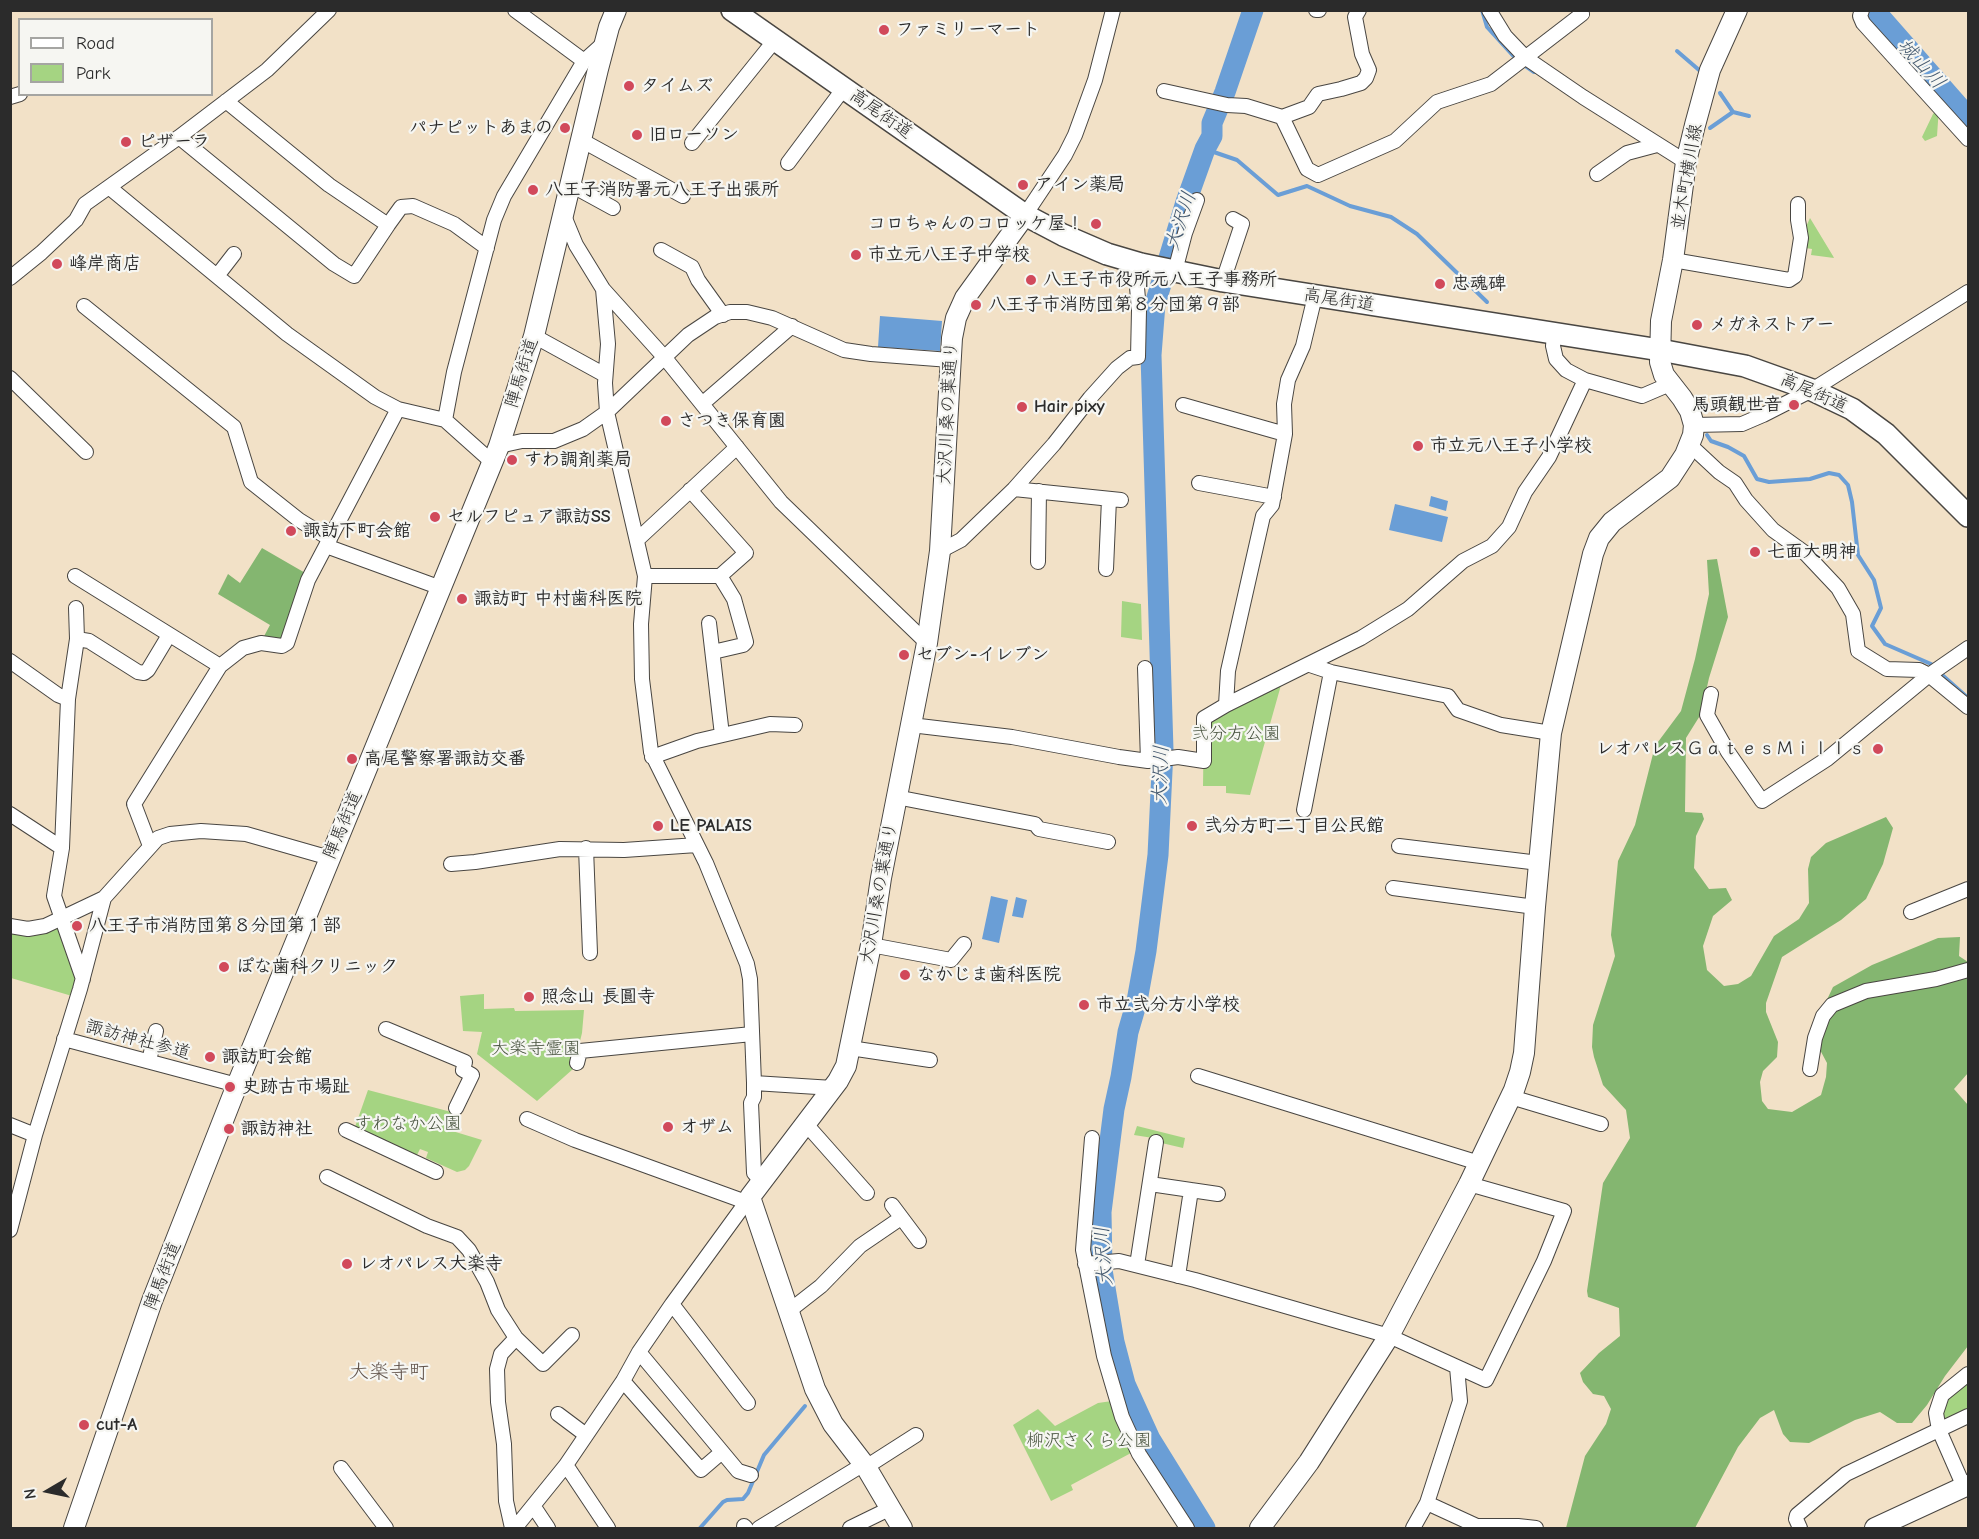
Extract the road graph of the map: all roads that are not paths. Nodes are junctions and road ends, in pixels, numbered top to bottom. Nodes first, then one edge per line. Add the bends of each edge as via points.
1 (329, 10) edge
2 (515, 10) edge
3 (616, 10) edge
4 (732, 10) edge
5 (1113, 10) edge
6 (1359, 10) edge
7 (1489, 10) edge
8 (1580, 10) edge
9 (1737, 10) edge
10 (1860, 12) edge
11 (755, 17) edge
12 (775, 40) junction
13 (604, 43) junction
14 (1526, 58) junction
15 (584, 61) junction
16 (844, 88) junction
17 (1164, 91) dead end
18 (226, 101) junction
19 (1282, 117) junction
20 (179, 137) junction
21 (1968, 139) edge
22 (582, 140) junction
23 (692, 143) dead end
24 (1657, 145) junction
25 (1686, 162) junction
26 (788, 163) dead end
27 (1597, 174) dead end
28 (571, 185) junction
29 (110, 188) junction
30 (683, 196) dead end
31 (1197, 200) dead end
32 (1798, 204) dead end
33 (613, 208) dead end
34 (1025, 215) junction
35 (564, 216) junction
36 (1233, 219) dead end
37 (388, 225) junction
38 (487, 248) junction
39 (661, 249) dead end
40 (234, 254) dead end
41 (1673, 260) junction
42 (1159, 268) junction
43 (217, 276) junction
44 (10, 278) edge
45 (1223, 280) junction
46 (603, 289) junction
47 (1968, 292) edge
48 (1315, 296) junction
49 (84, 306) dead end
50 (723, 315) junction
51 (792, 326) junction
52 (1554, 334) junction
53 (534, 336) junction
54 (1660, 350) junction
55 (665, 358) junction
56 (951, 360) junction
57 (605, 375) junction
58 (10, 378) edge
59 (1585, 380) junction
60 (1670, 384) junction
61 (1812, 390) junction
62 (702, 404) junction
63 (1183, 405) dead end
64 (398, 409) junction
65 (607, 412) junction
66 (445, 420) junction
67 (1694, 425) junction
68 (1285, 434) junction
69 (1690, 445) junction
70 (737, 447) junction
71 (86, 452) dead end
72 (496, 454) junction
73 (1199, 483) dead end
74 (1014, 489) junction
75 (690, 490) junction
76 (1039, 491) junction
77 (1274, 497) junction
78 (1968, 516) edge
79 (637, 540) junction
80 (328, 543) junction
81 (940, 551) junction
82 (1038, 561) dead end
83 (1106, 569) dead end
84 (75, 576) dead end
85 (645, 576) junction
86 (720, 576) junction
87 (441, 588) junction
88 (76, 608) dead end
89 (710, 623) dead end
90 (169, 635) junction
91 (77, 639) junction
92 (927, 643) junction
93 (1968, 648) edge
94 (713, 652) junction
95 (10, 661) edge
96 (1310, 665) junction
97 (220, 666) junction
98 (1145, 668) dead end
99 (1331, 672) junction
100 (1930, 675) junction
101 (1711, 694) dead end
102 (68, 699) junction
103 (1226, 705) junction
104 (1968, 707) edge
105 (795, 725) dead end
106 (910, 725) junction
107 (1551, 734) junction
108 (722, 735) junction
109 (652, 757) junction
110 (1150, 761) junction
111 (897, 797) junction
112 (1304, 810) dead end
113 (10, 814) edge
114 (1108, 842) dead end
115 (697, 845) junction
116 (150, 846) junction
117 (1399, 846) dead end
118 (62, 848) junction
119 (586, 848) junction
120 (330, 858) junction
121 (1539, 863) junction
122 (451, 864) dead end
123 (1393, 888) dead end
124 (1968, 889) edge
125 (104, 898) junction
126 (1535, 907) junction
127 (1911, 912) dead end
128 (63, 919) junction
129 (10, 926) edge
130 (964, 944) dead end
131 (871, 945) junction
132 (590, 953) dead end
133 (1968, 970) edge
134 (82, 979) junction
135 (386, 1029) dead end
136 (156, 1031) dead end
137 (752, 1034) junction
138 (64, 1039) junction
139 (850, 1048) junction
140 (930, 1060) dead end
141 (149, 1061) junction
142 (577, 1063) dead end
143 (1810, 1069) dead end
144 (1198, 1076) dead end
145 (754, 1083) junction
146 (237, 1085) junction
147 (833, 1088) junction
148 (1511, 1098) junction
149 (456, 1108) dead end
150 (527, 1119) dead end
151 (805, 1123) junction
152 (1601, 1124) dead end
153 (10, 1125) edge
154 (346, 1130) dead end
155 (35, 1135) junction
156 (1092, 1138) dead end
157 (1156, 1142) dead end
158 (1479, 1163) junction
159 (436, 1172) dead end
160 (327, 1177) dead end
161 (1150, 1184) junction
162 (1469, 1184) junction
163 (1191, 1190) junction
164 (752, 1193) junction
165 (867, 1193) dead end
166 (1218, 1194) dead end
167 (892, 1205) dead end
168 (901, 1218) junction
169 (10, 1230) edge
170 (918, 1241) dead end
171 (1089, 1263) junction
172 (1137, 1265) junction
173 (1178, 1275) junction
174 (672, 1304) junction
175 (789, 1311) junction
176 (572, 1335) dead end
177 (1389, 1336) junction
178 (516, 1338) junction
179 (639, 1352) junction
180 (1457, 1367) junction
181 (1968, 1374) edge
182 (623, 1381) junction
183 (748, 1404) dead end
184 (558, 1414) dead end
185 (1968, 1416) edge
186 (1939, 1430) junction
187 (586, 1435) junction
188 (916, 1436) dead end
189 (722, 1452) junction
190 (566, 1465) junction
191 (865, 1466) junction
192 (341, 1468) dead end
193 (751, 1475) dead end
194 (1966, 1486) edge
195 (1427, 1503) junction
196 (534, 1507) junction
197 (891, 1508) junction
198 (74, 1528) edge
199 (386, 1528) edge
200 (513, 1528) edge
201 (548, 1528) edge
202 (608, 1528) edge
203 (759, 1528) edge
204 (850, 1528) edge
205 (902, 1528) edge
206 (1186, 1528) edge
207 (1260, 1528) edge
208 (1413, 1528) edge
209 (1536, 1528) edge
210 (1800, 1528) edge
211 (1875, 1528) edge

1 - 18 street via 267,70
2 - 15 street
3 - 13 street, 陣馬街道
4 - 11 main road, 高尾街道
5 - 34 street via 1095,80 1075,135
6 - 19 street via 1355,17 1369,70 1366,78 1361,83 1318,93 1309,107
7 - 14 street via 1505,36
8 - 14 street via 1582,14
9 - 25 street, 並木町横川線 via 1710,70
10 - 21 street via 1863,23
11 - 12 main road, 高尾街道
12 - 16 main road, 高尾街道
12 - 23 street
13 - 15 street
13 - 22 street, 陣馬街道
14 - 19 street via 1491,84 1437,102 1395,141 1318,175 1306,169
14 - 24 street
15 - 38 street via 506,190
16 - 26 street
16 - 34 main road, 高尾街道
17 - 19 street
18 - 20 street
18 - 37 street via 329,186
20 - 29 street
20 - 37 street via 334,264 354,276
22 - 28 street, 陣馬街道
22 - 30 street
24 - 25 street
24 - 27 street via 1627,153
25 - 41 street, 並木町横川線
28 - 33 street
28 - 35 street, 陣馬街道
29 - 43 street
29 - 44 street via 85,204 76,220
31 - 42 street via 1185,233
32 - 41 street via 1801,238 1795,276 1789,280
34 - 42 main road, 高尾街道 via 1107,254
34 - 56 street, 大沢川桑の葉通り via 965,298 956,318
35 - 46 street via 580,253
35 - 53 street, 陣馬街道
36 - 45 street via 1242,224
37 - 38 street via 401,207 413,206 454,224
38 - 66 street
39 - 50 street via 692,267
40 - 43 street
41 - 54 street, 並木町横川線 via 1661,321
42 - 45 main road, 高尾街道
42 - 74 street via 1136,276 1138,357 1117,368
43 - 64 street via 287,334
45 - 48 main road, 高尾街道
46 - 55 street
46 - 57 street via 608,344
47 - 61 street
48 - 52 main road, 高尾街道
48 - 68 street via 1303,346 1288,380
49 - 80 street via 234,427 251,482
50 - 51 street via 747,312
50 - 55 street via 688,335
51 - 56 street via 844,350
51 - 62 street
52 - 54 main road, 高尾街道
52 - 59 street via 1556,359 1566,370
53 - 57 street
53 - 72 street, 陣馬街道
54 - 60 street, 並木町横川線 via 1662,370
54 - 61 main road, 高尾街道 via 1745,366
55 - 62 street
55 - 65 street
56 - 81 street, 大沢川桑の葉通り
57 - 65 street
58 - 71 street
59 - 60 street via 1642,396
59 - 96 street via 1509,527 1492,546 1463,561 1408,609
60 - 67 street, 並木町横川線 via 1690,411
61 - 67 street via 1742,424
61 - 78 main road, 高尾街道 via 1852,409 1886,435
62 - 70 street
63 - 68 street
64 - 66 street
64 - 80 street
65 - 72 street via 583,429 554,441 522,441
65 - 79 street
66 - 72 street
67 - 69 street
68 - 77 street
69 - 100 street via 1735,483 1773,530 1805,553 1838,588 1853,614 1858,651 1887,669 1919,670
69 - 107 street via 1670,478 1612,522 1599,538
70 - 75 street
70 - 92 street via 781,502
72 - 87 street, 陣馬街道
73 - 77 street
74 - 76 street
74 - 81 street via 961,540
75 - 79 street
75 - 86 street via 746,553
76 - 82 street
76 - 83 street via 1115,500
77 - 103 street via 1260,527 1228,670
79 - 85 street
80 - 87 street
80 - 97 street via 308,580 287,643 243,648
81 - 92 street, 大沢川桑の葉通り
84 - 90 street
85 - 86 street
85 - 109 street via 642,679
86 - 94 street via 734,599 746,642
87 - 120 street, 陣馬街道
88 - 91 street
89 - 94 street
90 - 91 street via 144,672 138,672 89,640
90 - 97 street
91 - 102 street
92 - 106 street, 大沢川桑の葉通り
93 - 100 street
94 - 108 street
95 - 102 street
96 - 99 street
96 - 103 street
97 - 116 street via 134,804
98 - 110 street
99 - 107 street via 1448,696 1458,710 1501,726
99 - 112 street
100 - 101 street via 1827,759 1762,801 1707,715
100 - 104 street
102 - 118 street
103 - 110 street via 1204,717 1204,760 1171,757
105 - 108 street via 770,723
106 - 110 street via 1011,737
106 - 111 street, 大沢川桑の葉通り
107 - 121 street
108 - 109 street
109 - 115 street
111 - 114 street
111 - 131 street, 大沢川桑の葉通り
113 - 118 street
115 - 119 street via 624,850
115 - 137 street via 747,964
116 - 120 street via 170,834 201,831 246,834
116 - 125 street
117 - 121 street
118 - 128 street via 54,896
119 - 122 street
119 - 132 street
120 - 146 street, 陣馬街道
121 - 126 street
123 - 126 street
124 - 127 street
125 - 128 street
125 - 134 street
126 - 148 street via 1524,1053
128 - 129 street via 28,929
128 - 134 street
130 - 131 street via 951,960
131 - 139 street, 大沢川桑の葉通り
133 - 143 street via 1866,991 1832,1005 1815,1038
134 - 138 street
135 - 149 street via 465,1062 463,1070 472,1075
136 - 141 street
137 - 142 street via 580,1051
137 - 145 street
138 - 141 street, 諏訪神社参道
138 - 155 street
139 - 140 street
139 - 147 street, 大沢川桑の葉通り via 846,1066
141 - 146 street, 諏訪神社参道
144 - 158 street
145 - 147 street
145 - 164 street
146 - 198 street, 陣馬街道 via 152,1301
147 - 151 street, 大沢川桑の葉通り
148 - 152 street
148 - 158 street
150 - 164 street via 575,1140
151 - 164 street, 大沢川桑の葉通り
151 - 165 street
153 - 155 street
154 - 159 street
155 - 169 street
156 - 171 street via 1083,1250
157 - 161 street
158 - 162 street
160 - 178 street via 456,1237 469,1250
161 - 163 street
161 - 172 street
162 - 177 street
162 - 180 street via 1564,1211 1486,1380
163 - 166 street
163 - 173 street
164 - 174 street
164 - 175 street
167 - 168 street
168 - 170 street
168 - 175 street via 860,1246 821,1286
171 - 172 street via 1119,1261
171 - 206 street via 1097,1328 1122,1417 1138,1454
172 - 173 street
173 - 177 street
174 - 179 street
174 - 183 street
175 - 191 street via 826,1412
176 - 178 street via 543,1364
177 - 180 street
177 - 207 street via 1309,1462
178 - 200 street via 501,1354 497,1370 506,1501
179 - 182 street
179 - 189 street
180 - 195 street via 1460,1401
181 - 186 street via 1942,1395 1936,1413
182 - 187 street
182 - 189 street via 701,1470
184 - 187 street
185 - 186 street
186 - 194 street
186 - 210 street via 1846,1474 1797,1515
187 - 190 street
188 - 191 street
189 - 193 street via 738,1471
190 - 196 street
190 - 202 street
191 - 197 street
191 - 203 street via 810,1505
192 - 199 street
194 - 211 street
195 - 208 street
195 - 209 street via 1477,1526
196 - 200 street
196 - 201 street
197 - 204 street
197 - 205 street

